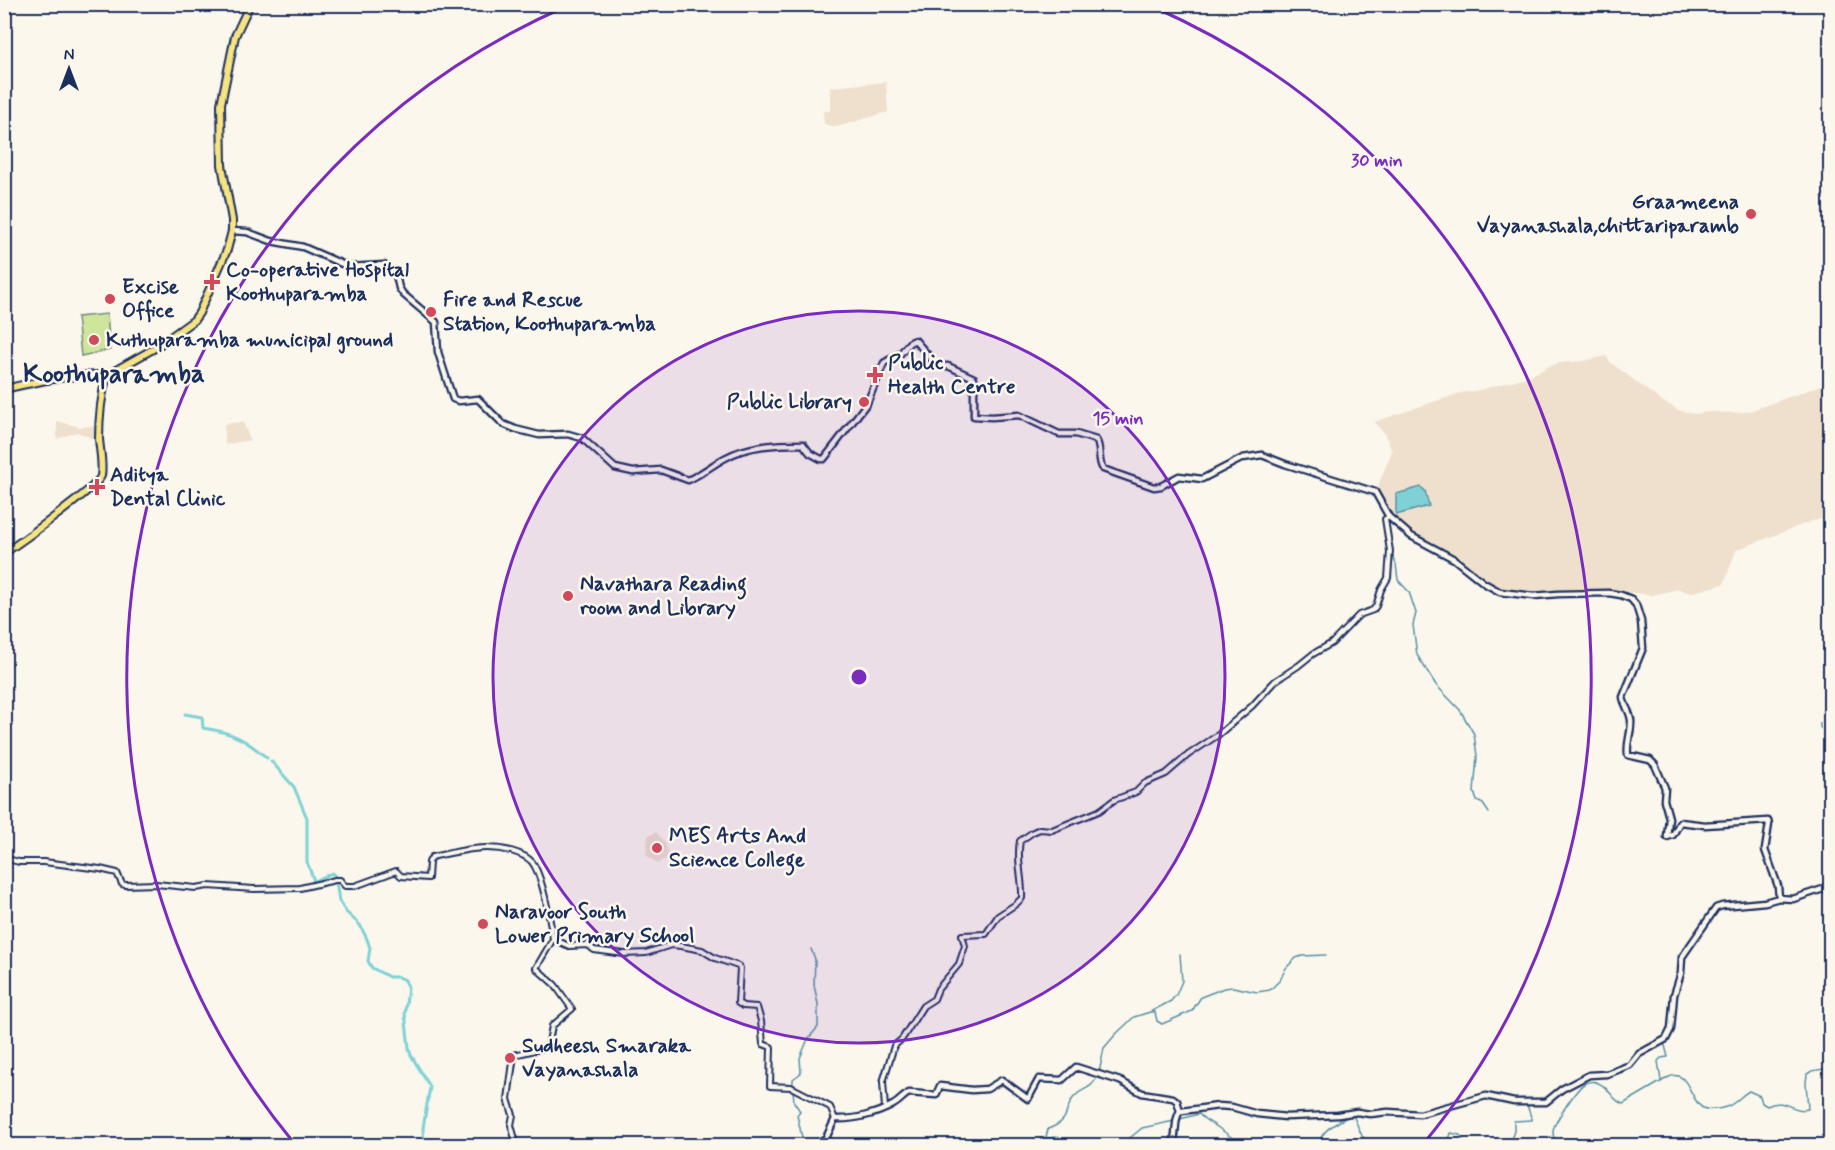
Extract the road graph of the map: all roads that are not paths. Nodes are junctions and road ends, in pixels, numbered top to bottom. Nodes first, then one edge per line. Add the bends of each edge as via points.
1 (250, 4) edge
2 (232, 231) junction
3 (107, 375) junction
4 (4, 389) edge
5 (1389, 517) junction
6 (4, 553) edge
7 (4, 858) edge
8 (1830, 883) edge
9 (1779, 898) junction
10 (553, 939) junction
11 (885, 1108) junction
12 (1180, 1111) junction
13 (835, 1119) junction
14 (517, 1146) edge
15 (812, 1146) edge
16 (1172, 1146) edge

1 - 2 main road via 235,36 220,104 222,165
2 - 3 main road via 219,270 196,317 155,348
2 - 5 main road via 303,247 349,267 388,267 396,275 401,291 436,322 438,352 453,399 478,399 503,423 533,435 568,434 582,438 611,465 624,471 661,470 688,480 740,452 782,444 803,444 811,454 824,459 867,404 884,363 914,340 937,366 948,366 974,378 974,416 1019,415 1059,434 1096,440 1105,471 1154,487 1179,476 1202,479 1243,458 1262,455 1374,492
3 - 4 main road via 80,374
3 - 6 main road via 102,393 99,480
5 - 9 main road via 1410,536 1454,559 1500,592 1534,596 1608,593 1631,599 1641,621 1644,648 1623,695 1631,716 1627,750 1630,756 1650,760 1655,765 1665,788 1667,837 1673,835 1680,822 1705,825 1768,820 1765,850
5 - 11 street via 1385,519 1390,551 1388,578 1373,610 1359,615 1332,643 1275,681 1252,706 1166,774 1099,811 1052,830 1040,829 1020,841 1022,898 998,916 986,934 962,935 965,946 959,964 894,1046 883,1082
7 - 10 street via 100,869 117,873 125,885 254,889 300,888 335,880 355,886 396,870 401,876 428,878 432,857 494,848 531,861 540,879
8 - 9 main road via 1793,899
9 - 12 main road via 1716,908 1682,957 1666,1039 1639,1054 1629,1065 1608,1074 1589,1075 1546,1102 1514,1102 1486,1096 1420,1114 1357,1112 1286,1117 1218,1106
10 - 13 street via 569,946 588,945 594,950 624,954 681,946 702,950 738,966 738,1003 757,1007 763,1044 771,1047 770,1086 791,1087 830,1107
10 - 14 street via 536,968 555,985 572,1009 552,1026 548,1047 514,1055 508,1099
11 - 12 main road via 909,1093 936,1095 940,1086 987,1089 1002,1080 1028,1099 1039,1078 1062,1080 1076,1067 1123,1082 1142,1094 1173,1098
11 - 13 main road
12 - 16 main road
13 - 15 main road via 826,1138

